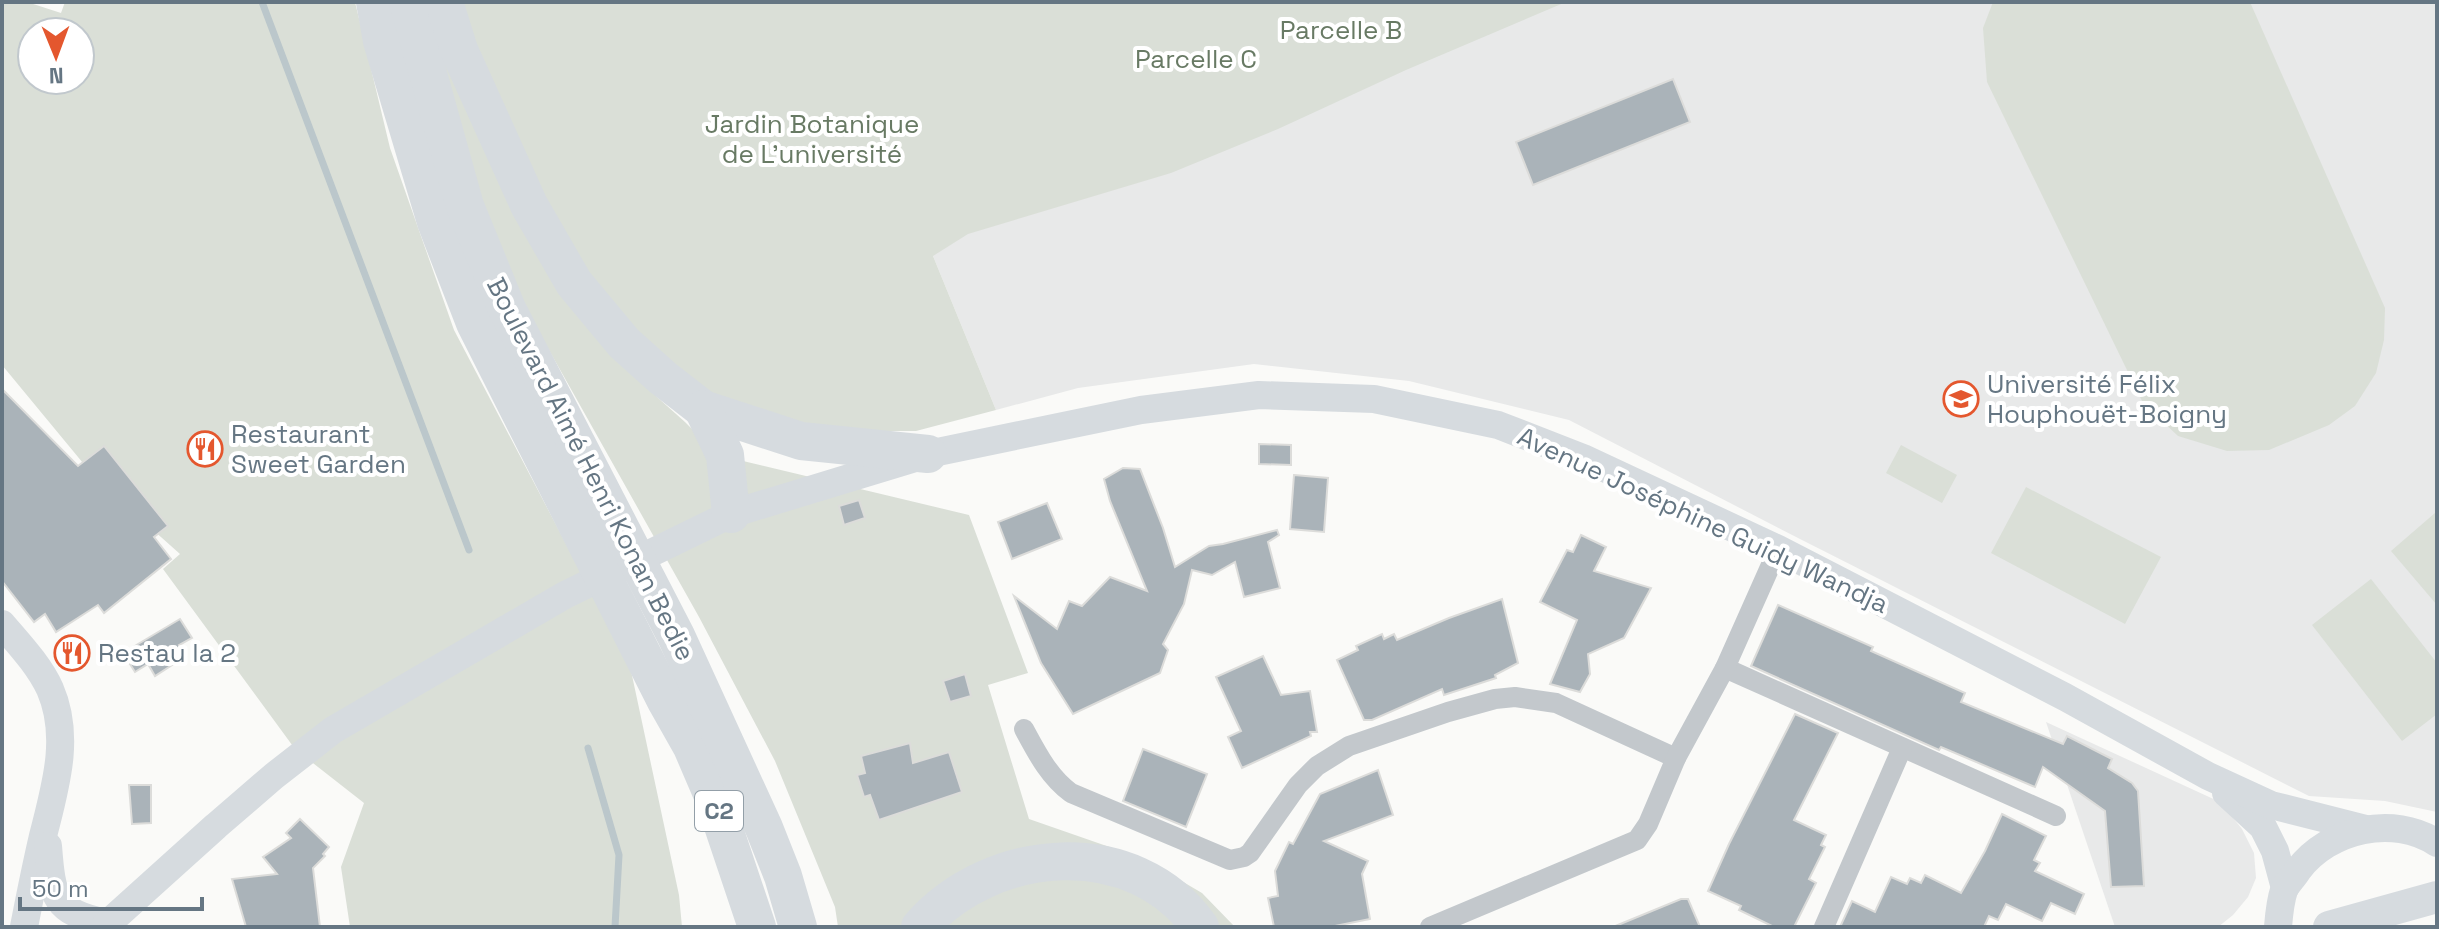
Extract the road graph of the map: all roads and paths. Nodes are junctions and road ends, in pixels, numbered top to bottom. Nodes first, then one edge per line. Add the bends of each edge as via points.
1 (375, 2) edge
2 (408, 2) edge
3 (444, 2) edge
4 (703, 409) junction
5 (928, 454) junction
6 (731, 514) junction
7 (1778, 549) junction
8 (2, 624) edge
9 (1725, 668) junction
10 (666, 701) junction
11 (1024, 729) dead end
12 (1902, 748) junction
13 (1676, 758) junction
14 (2208, 776) junction
15 (2056, 816) dead end
16 (46, 823) junction
17 (2366, 829) junction
18 (2437, 843) edge
19 (2285, 888) junction
20 (2437, 897) edge
21 (106, 925) edge
22 (24, 927) edge
23 (733, 927) edge
24 (757, 927) edge
25 (798, 927) edge
26 (920, 927) edge
27 (1200, 927) edge
28 (1430, 927) edge
29 (1824, 927) edge
30 (2278, 927) edge
31 (2329, 927) edge

1 - 10 highway, Boulevard Aimé Henri Konan Bedie via 436,222 475,323
2 - 25 highway, Boulevard Aimé Henri Konan Bedie via 465,206 507,309 682,649 764,828
3 - 4 highway via 459,50 529,205 574,283 624,343
4 - 5 highway via 801,441
4 - 6 highway via 725,455
5 - 6 street, Avenue Joséphine Guidy Wandja
5 - 7 street, Avenue Joséphine Guidy Wandja via 1141,410 1259,395 1374,399 1498,425 1583,458
6 - 21 street, Avenue Joséphine Guidy Wandja via 565,595 333,730
7 - 9 street
7 - 14 street, Avenue Joséphine Guidy Wandja
8 - 16 street via 30,656 57,712 58,774
9 - 12 street
9 - 13 street
10 - 23 highway via 723,879
10 - 24 highway, Boulevard Aimé Henri Konan Bedie / C2 via 713,796
11 - 13 street via 1050,774 1071,793 1230,860 1250,853 1307,775 1349,746 1495,699 1556,703
12 - 15 street
12 - 29 street
13 - 28 street via 1637,840
14 - 17 street, Avenue Joséphine Guidy Wandja via 2271,805
14 - 19 street, Avenue Joséphine Guidy Wandja via 2263,827
16 - 21 street via 51,873 61,903 80,917
16 - 22 street
17 - 18 street via 2411,831
17 - 19 street via 2321,848
19 - 30 street
20 - 31 main road
26 - 27 highway via 989,877 1040,862 1105,864 1143,878

